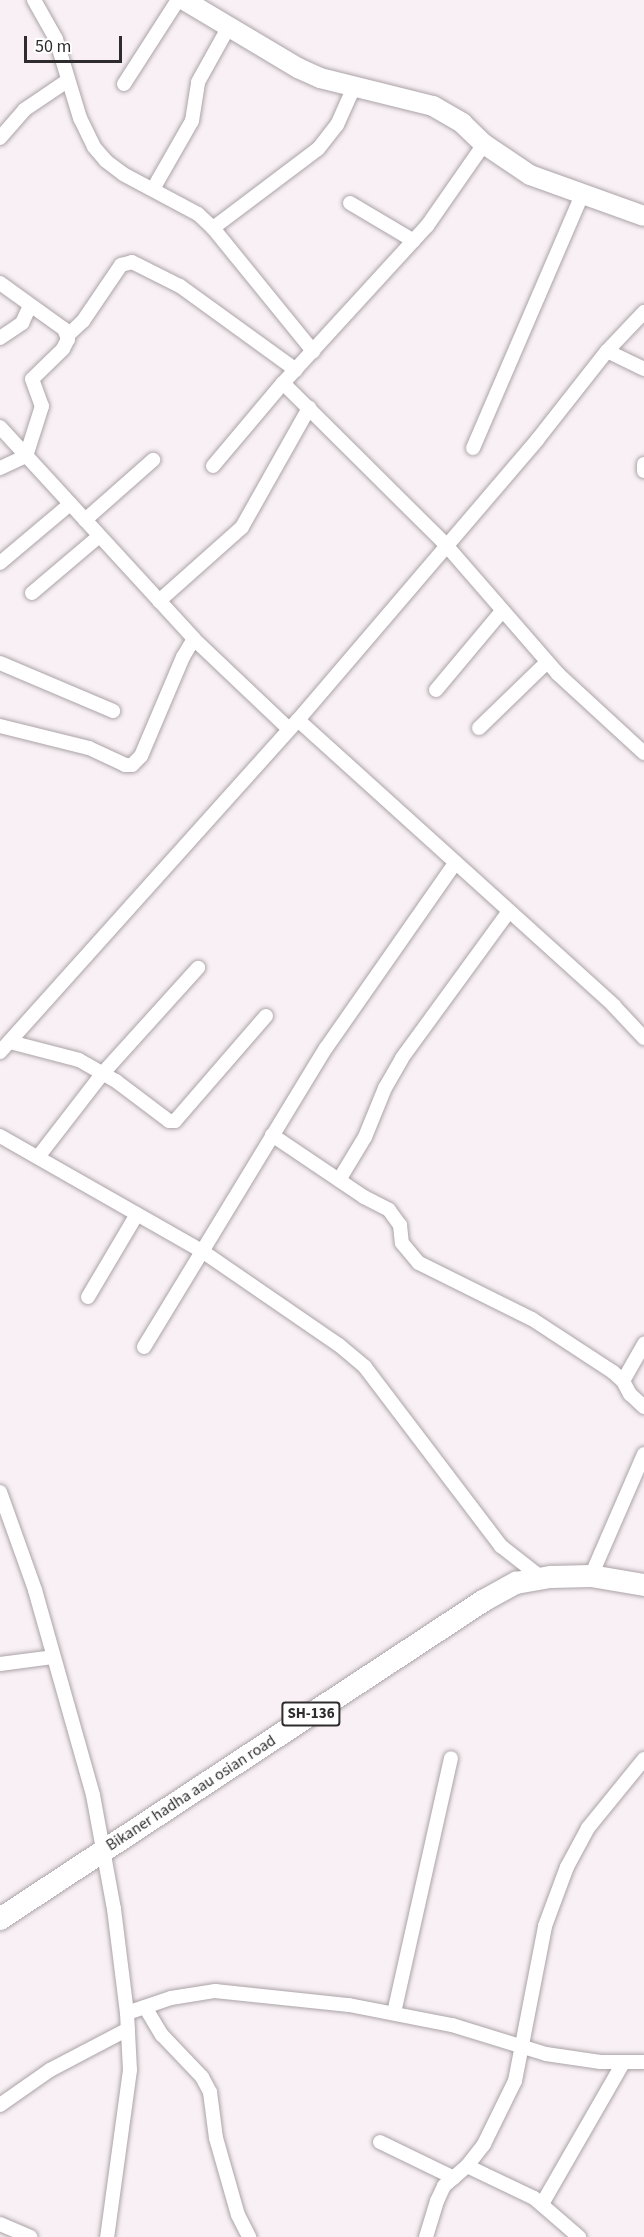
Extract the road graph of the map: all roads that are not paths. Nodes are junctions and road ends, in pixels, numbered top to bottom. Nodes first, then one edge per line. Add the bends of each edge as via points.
1 (34, 0) edge
2 (178, 0) edge
3 (184, 0) edge
4 (228, 28) junction
5 (67, 81) junction
6 (124, 84) dead end
7 (354, 87) junction
8 (0, 138) edge
9 (484, 144) junction
10 (153, 189) junction
11 (582, 195) junction
12 (350, 202) dead end
13 (644, 216) edge
14 (213, 228) junction
15 (414, 241) junction
16 (0, 284) edge
17 (30, 306) junction
18 (644, 312) edge
19 (68, 335) junction
20 (0, 338) edge
21 (313, 351) junction
22 (607, 351) junction
23 (644, 369) edge
24 (296, 370) junction
25 (284, 383) junction
26 (309, 408) junction
27 (0, 427) edge
28 (473, 448) dead end
29 (26, 456) junction
30 (153, 460) dead end
31 (644, 464) edge
32 (213, 466) dead end
33 (0, 468) edge
34 (644, 471) edge
35 (69, 504) junction
36 (85, 520) junction
37 (98, 537) junction
38 (446, 545) junction
39 (0, 563) edge
40 (32, 593) dead end
41 (159, 601) junction
42 (502, 611) junction
43 (194, 639) junction
44 (547, 662) junction
45 (0, 663) edge
46 (436, 690) dead end
47 (113, 711) dead end
48 (293, 724) junction
49 (0, 726) edge
50 (478, 728) dead end
51 (644, 753) edge
52 (455, 863) junction
53 (509, 911) junction
54 (198, 968) dead end
55 (266, 1016) dead end
56 (644, 1038) edge
57 (10, 1042) junction
58 (0, 1052) edge
59 (103, 1073) junction
60 (272, 1135) junction
61 (0, 1136) edge
62 (38, 1157) junction
63 (339, 1180) junction
64 (137, 1214) junction
65 (202, 1251) junction
66 (88, 1297) dead end
67 (644, 1344) edge
68 (144, 1347) dead end
69 (623, 1381) junction
70 (644, 1407) edge
71 (644, 1454) edge
72 (0, 1492) edge
73 (591, 1576) junction
74 (543, 1579) junction
75 (644, 1585) edge
76 (53, 1657) junction
77 (0, 1664) edge
78 (451, 1758) dead end
79 (644, 1759) edge
80 (105, 1850) junction
81 (0, 1919) edge
82 (145, 2007) junction
83 (127, 2013) junction
84 (393, 2013) junction
85 (128, 2029) junction
86 (520, 2045) junction
87 (644, 2062) edge
88 (623, 2064) junction
89 (0, 2105) edge
90 (380, 2142) dead end
91 (467, 2166) junction
92 (453, 2178) junction
93 (542, 2204) junction
94 (0, 2224) edge
95 (30, 2237) edge
96 (107, 2237) edge
97 (249, 2237) edge
98 (426, 2237) edge
99 (579, 2237) edge

1 - 5 street via 56,39
2 - 6 street
3 - 4 street
4 - 7 street via 305,71
4 - 10 street via 198,82 192,121
5 - 8 street via 24,110
5 - 10 street via 94,147 123,174
7 - 9 street via 433,106 462,123
7 - 14 street via 337,124 318,149
9 - 11 street via 530,176
9 - 15 street
10 - 14 street via 190,209
11 - 13 street
11 - 28 street
12 - 15 street
14 - 21 street
15 - 21 street
16 - 17 street
17 - 19 street
17 - 20 street via 22,323
18 - 22 street
19 - 24 street via 83,321 127,261 180,286
19 - 29 street via 63,349 32,379 42,406
21 - 24 street
22 - 23 street
22 - 38 street
24 - 25 street
25 - 26 street
25 - 32 street
26 - 38 street
26 - 41 street via 242,527
27 - 29 street
29 - 33 street
29 - 35 street
30 - 36 street
31 - 34 street
35 - 36 street
35 - 39 street
36 - 37 street
37 - 40 street
37 - 41 street
38 - 42 street
38 - 48 street
41 - 43 street
42 - 44 street
42 - 46 street
43 - 48 street
43 - 49 street via 141,756 132,765 89,748
44 - 50 street
44 - 51 street
45 - 47 street
48 - 52 street
48 - 57 street
52 - 53 street
52 - 60 street via 335,1034
53 - 56 street
53 - 63 street via 402,1058 365,1137
54 - 59 street
55 - 59 street via 175,1120 169,1121
57 - 58 street
57 - 59 street via 79,1060
59 - 62 street
60 - 63 street
60 - 65 street
61 - 62 street
62 - 64 street
63 - 69 street via 396,1217 402,1243 419,1263 532,1319
64 - 65 street
64 - 66 street
65 - 68 street
65 - 74 street via 294,1312 365,1367 501,1546
67 - 69 street
69 - 70 street
71 - 73 street
72 - 76 street via 35,1590
73 - 74 main road, Bikaner hadha aau osian road / SH-136
73 - 75 main road, Bikaner hadha aau osian road / SH-136
74 - 80 main road, Bikaner hadha aau osian road / SH-136 via 516,1583 483,1601
76 - 77 street
76 - 80 street
78 - 84 street
79 - 86 street via 588,1828 567,1867 545,1926
80 - 81 main road, Bikaner hadha aau osian road / SH-136
80 - 83 street
82 - 83 street
82 - 84 street via 215,1991
82 - 97 street via 162,2035 210,2092 219,2149 238,2215
83 - 85 street
84 - 86 street
85 - 89 street via 50,2070
85 - 96 street via 130,2070
86 - 88 street via 546,2054
86 - 91 street via 514,2080 502,2110
87 - 88 street
88 - 93 street
90 - 92 street
91 - 92 street
91 - 93 street
92 - 98 street via 436,2200
93 - 99 street
94 - 95 street

